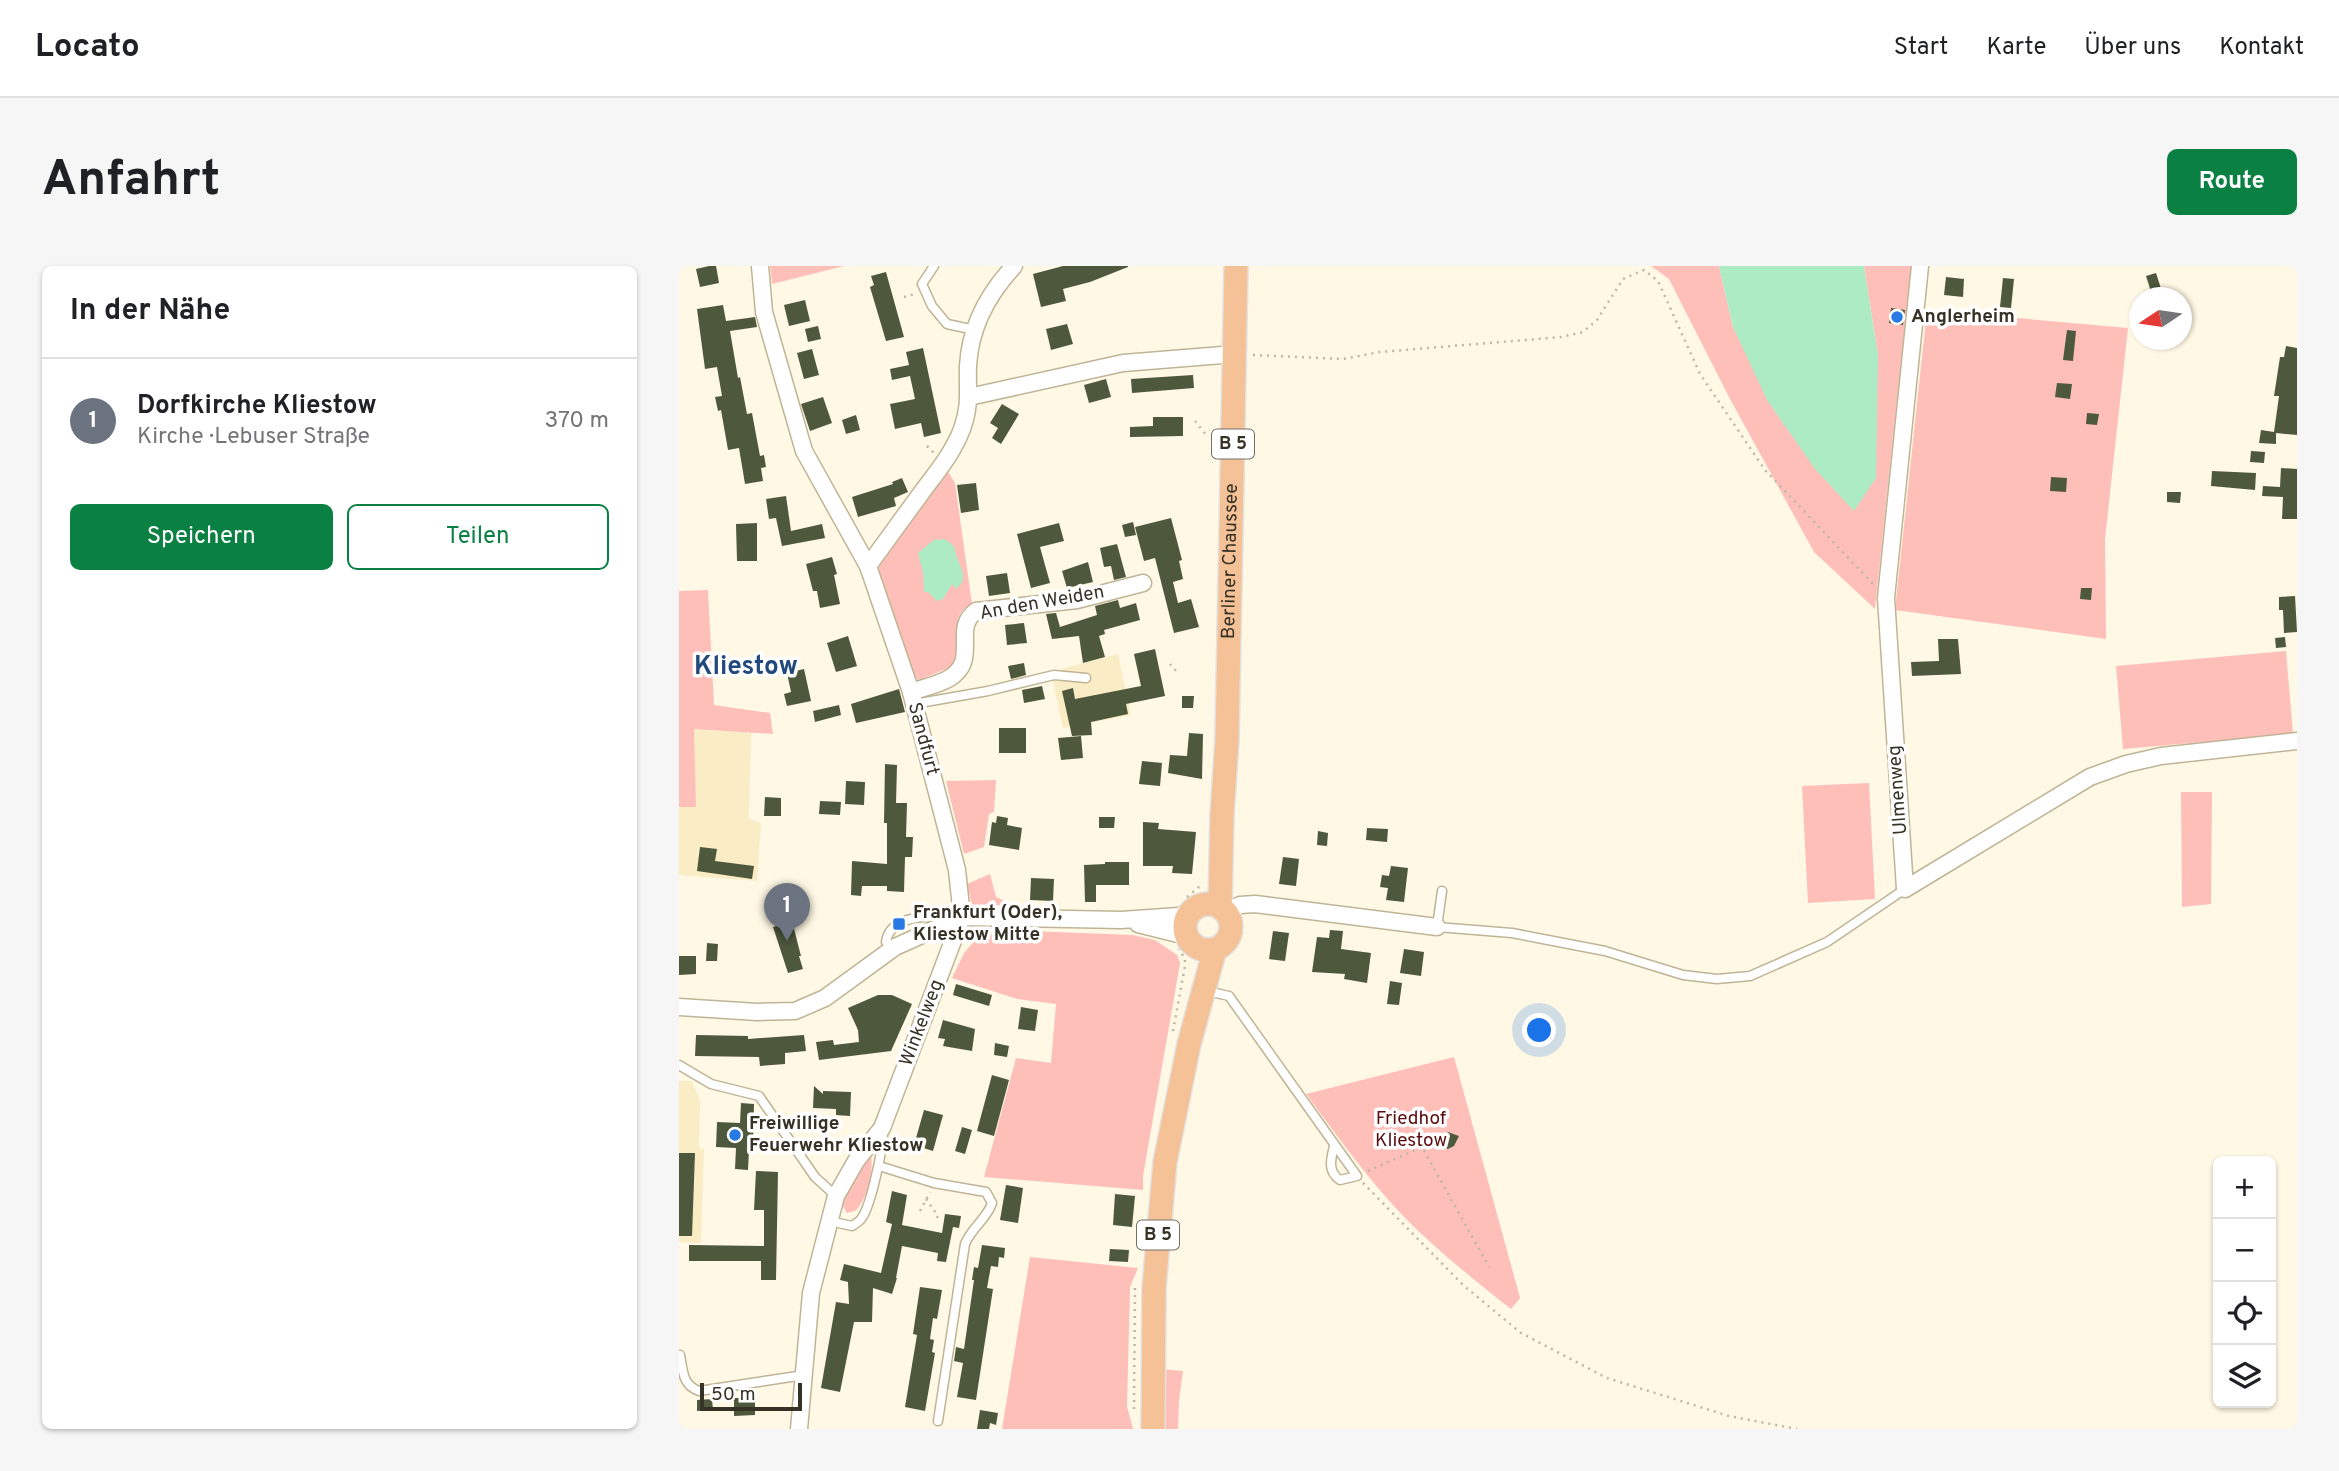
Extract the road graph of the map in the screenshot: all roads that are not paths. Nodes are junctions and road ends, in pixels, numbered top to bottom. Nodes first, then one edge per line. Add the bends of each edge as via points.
1 (751, 266) edge
2 (760, 266) edge
3 (934, 266) edge
4 (1014, 266) edge
5 (1236, 266) edge
6 (1920, 266) edge
7 (764, 312) junction
8 (975, 330) junction
9 (1235, 354) junction
10 (969, 397) junction
11 (867, 566) junction
12 (1143, 583) dead end
13 (1086, 678) dead end
14 (912, 698) junction
15 (2297, 741) edge
16 (1905, 889) junction
17 (1442, 891) dead end
18 (1210, 909) junction
19 (962, 917) junction
20 (1121, 920) junction
21 (1437, 927) junction
22 (1200, 944) junction
23 (1204, 990) junction
24 (679, 1007) edge
25 (1189, 1044) junction
26 (679, 1065) edge
27 (883, 1128) junction
28 (1334, 1146) junction
29 (879, 1166) junction
30 (836, 1196) junction
31 (829, 1221) junction
32 (680, 1355) edge
33 (804, 1375) junction
34 (938, 1421) dead end
35 (799, 1429) edge
36 (1153, 1429) edge

1 - 7 street
2 - 7 street, Sandfurt
3 - 8 lane via 922,284 932,306 947,324
4 - 8 street via 984,305
5 - 9 main road, Berliner Chaussee / B 5
6 - 16 street, Ulmenweg via 1886,598
7 - 11 street, Sandfurt via 804,451
8 - 10 street via 968,361
9 - 10 street via 1123,363
9 - 18 main road, Berliner Chaussee / B 5 via 1227,740
10 - 11 street via 961,431 946,459
11 - 14 street, Sandfurt
12 - 14 street, An den Weiden via 1077,600 976,611 964,626 966,656 960,669
13 - 14 lane via 1054,675 988,691
14 - 19 street, Sandfurt via 957,870
15 - 16 street via 2161,756 2090,777
16 - 21 lane via 1827,942 1750,976 1717,979 1683,975 1605,951 1512,933
17 - 21 lane
18 - 20 street
18 - 21 street via 1255,904
18 - 22 main road via 1185,923
18 - 22 main road via 1231,923 1229,936
19 - 20 street
19 - 24 street via 895,947 825,998 795,1011
19 - 27 street, Winkelweg
20 - 22 street
22 - 23 main road, B 5
22 - 25 main road, B 5
23 - 25 main road, B 5
23 - 28 lane via 1229,996
25 - 36 main road, B 5 via 1165,1162 1154,1288
26 - 30 lane via 711,1084 759,1096 815,1177
27 - 29 lane, Winkelweg
27 - 30 street, Winkelweg
28 - 28 lane via 1357,1176 1340,1180 1334,1176 1329,1165
29 - 31 lane, Winkelweg via 862,1219 852,1226
29 - 34 lane via 934,1183 986,1192 992,1203 965,1244
30 - 31 street, Winkelweg
31 - 33 street, Winkelweg via 811,1293
32 - 33 lane via 684,1379 699,1391
33 - 35 street, Winkelweg

